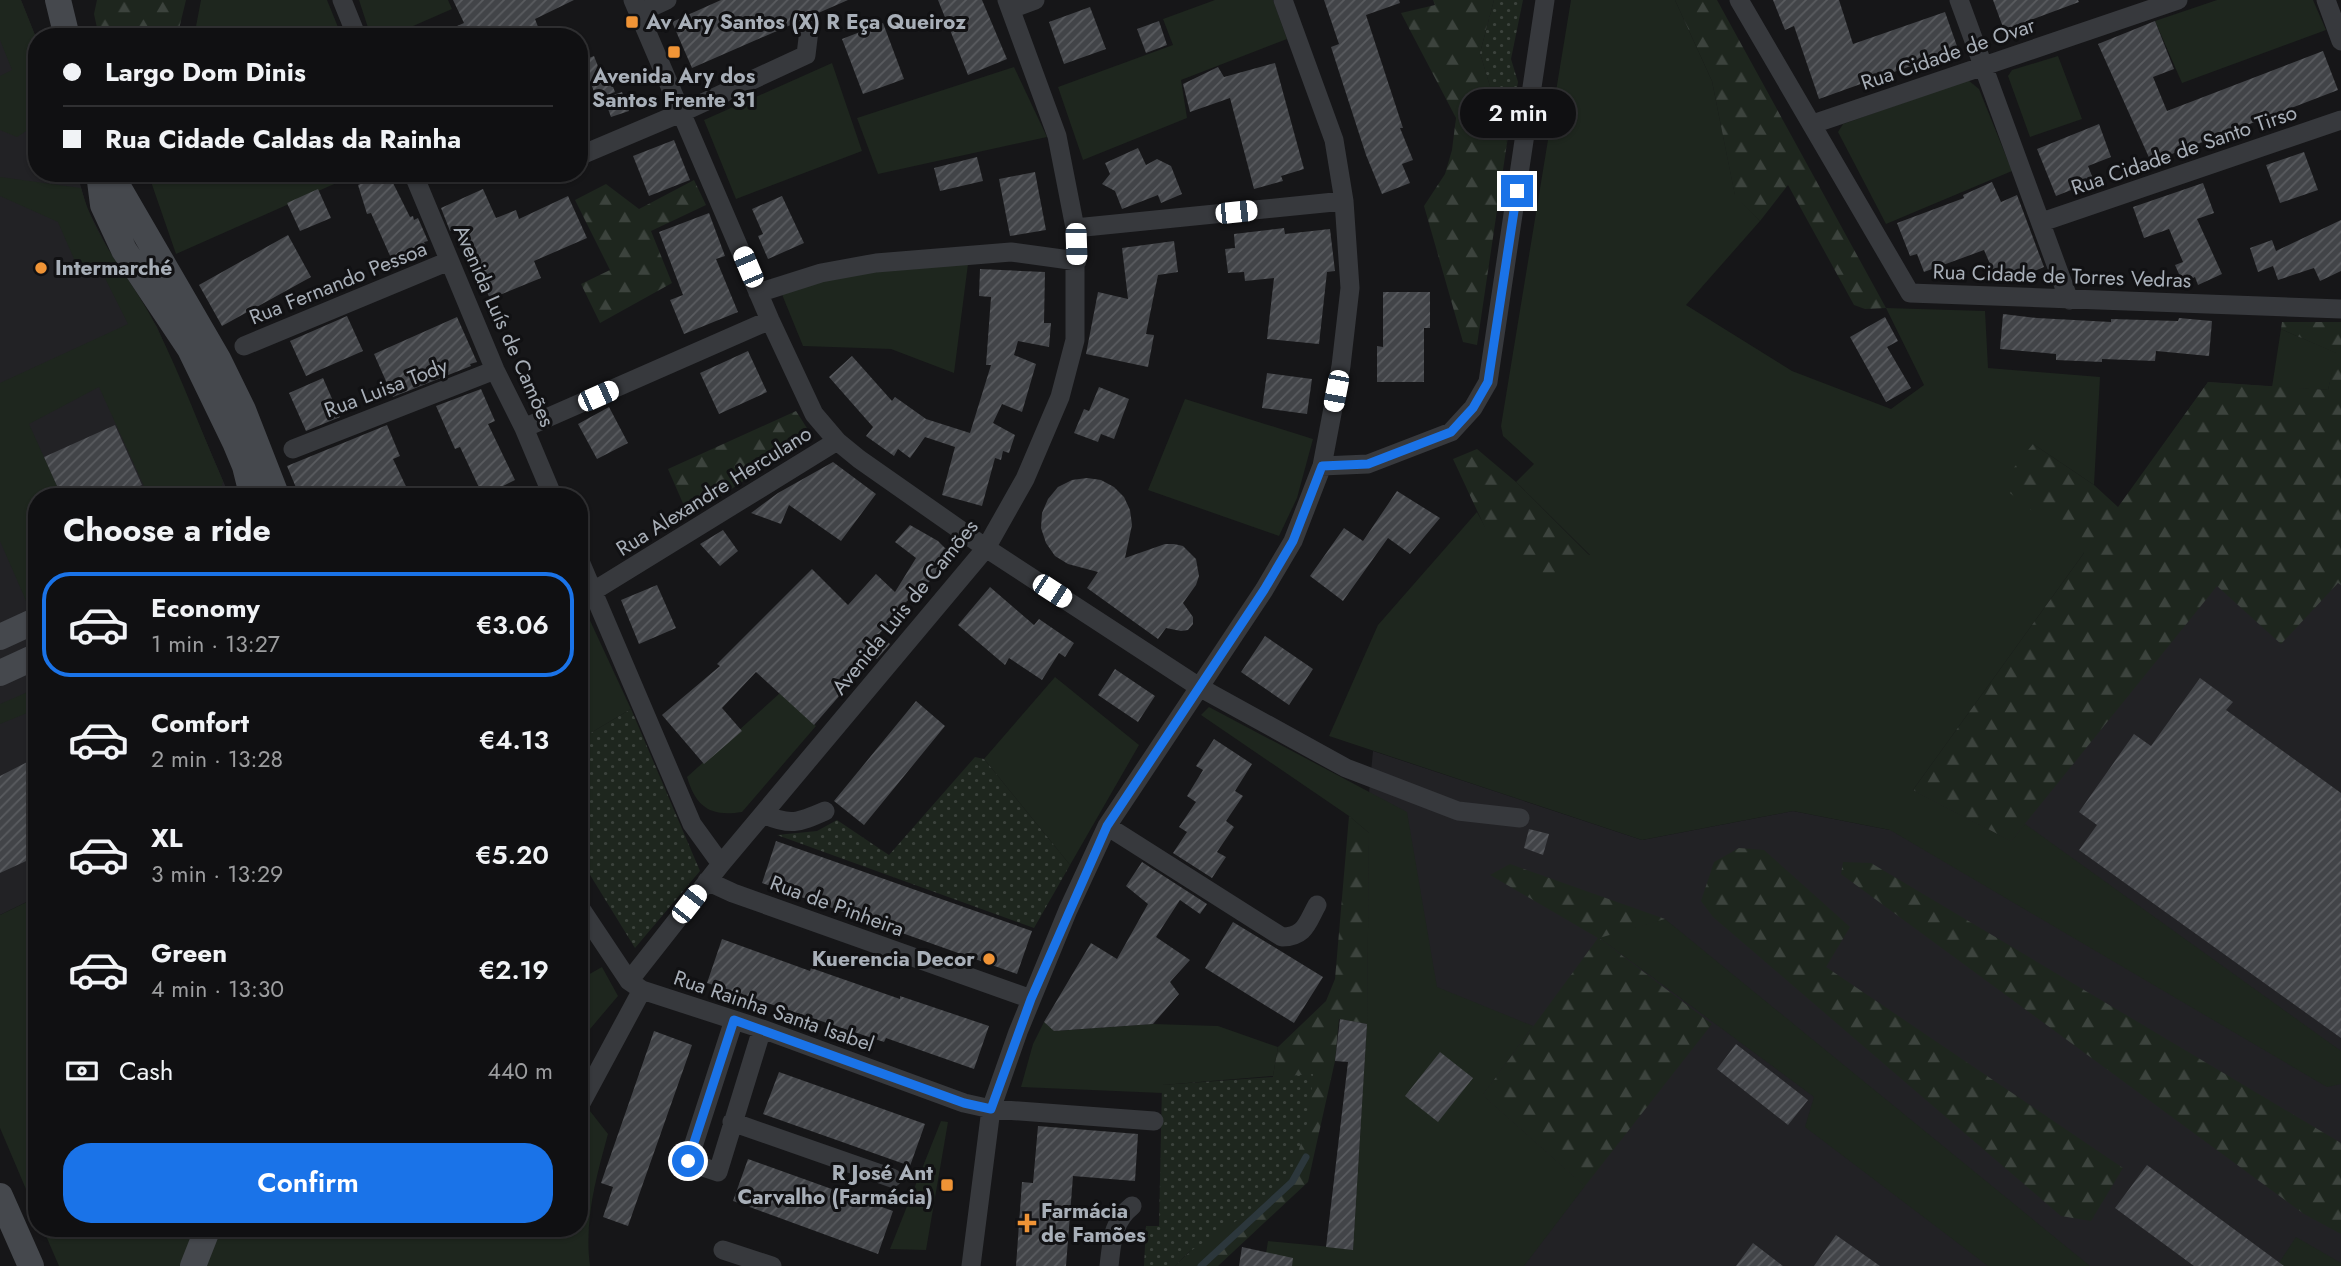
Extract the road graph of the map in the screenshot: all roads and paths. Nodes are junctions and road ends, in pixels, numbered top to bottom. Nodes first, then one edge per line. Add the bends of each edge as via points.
1 (58, 0) edge
2 (342, 0) edge
3 (667, 0) edge
4 (1035, 0) edge
5 (1283, 0) edge
6 (1545, 0) edge
7 (1739, 0) edge
8 (1959, 0) edge
9 (2178, 0) edge
10 (2326, 0) edge
11 (1009, 5) edge
12 (636, 6) edge
13 (65, 28) edge
14 (353, 28) edge
15 (809, 30) dead end
16 (2341, 41) edge
17 (1984, 66) junction
18 (683, 113) junction
19 (2341, 120) edge
20 (1813, 124) junction
21 (588, 152) edge
22 (100, 182) edge
23 (115, 182) edge
24 (417, 182) edge
25 (1343, 201) junction
26 (2042, 222) junction
27 (1075, 228) junction
28 (449, 261) junction
29 (1077, 261) junction
30 (758, 293) junction
31 (2069, 300) junction
32 (2341, 309) edge
33 (770, 320) junction
34 (244, 346) dead end
35 (495, 370) junction
36 (524, 428) junction
37 (837, 441) junction
38 (293, 449) dead end
39 (1322, 466) junction
40 (250, 488) edge
41 (273, 488) edge
42 (549, 488) edge
43 (986, 548) junction
44 (588, 595) edge
45 (588, 600) edge
46 (28, 624) edge
47 (0, 637) edge
48 (28, 660) edge
49 (0, 673) edge
50 (1199, 687) junction
51 (825, 811) dead end
52 (763, 814) junction
53 (1520, 818) dead end
54 (1107, 826) junction
55 (721, 864) junction
56 (707, 881) junction
57 (1317, 905) dead end
58 (588, 919) edge
59 (635, 986) junction
60 (1031, 999) junction
61 (734, 1020) junction
62 (762, 1029) junction
63 (588, 1088) edge
64 (991, 1109) junction
65 (1154, 1121) dead end
66 (732, 1122) junction
67 (892, 1178) dead end
68 (0, 1196) edge
69 (1132, 1206) dead end
70 (204, 1237) edge
71 (723, 1250) dead end
72 (30, 1266) edge
73 (193, 1266) edge
74 (772, 1266) edge
75 (971, 1266) edge
76 (1109, 1266) edge

1 - 13 street
2 - 14 street
3 - 12 street
4 - 11 street
5 - 25 street via 1334,140
6 - 39 street via 1488,382 1451,432 1368,464
7 - 20 street, Rua Cidade de Torres Vedras
8 - 17 street
9 - 17 street, Rua Cidade de Ovar
10 - 16 street
11 - 27 street, Avenida Luis de Camões via 1057,136
12 - 18 street
15 - 18 street via 806,55
17 - 20 street, Rua Cidade de Ovar
17 - 26 street
18 - 21 street
18 - 30 street
19 - 26 street, Rua Cidade de Santo Tirso
20 - 31 street, Rua Cidade de Torres Vedras via 1910,293
22 - 40 street via 103,205 124,250 190,349 245,466
23 - 41 street via 218,359
24 - 28 street, Avenida Luís de Camões
25 - 27 street
25 - 39 street via 1350,288
26 - 31 street
27 - 29 street, Avenida Luis de Camões
28 - 34 street, Rua Fernando Pessoa
28 - 35 street, Avenida Luís de Camões
29 - 30 street via 1011,252 876,263 821,273
29 - 43 street, Avenida Luis de Camões via 1075,340 1060,397 1025,479
30 - 33 street
31 - 32 street, Rua Cidade de Torres Vedras
33 - 36 street
33 - 37 street via 814,414
35 - 36 street, Avenida Luís de Camões
35 - 38 street, Rua Luisa Tody
36 - 42 street, Avenida Luís de Camões
37 - 43 street
37 - 44 street, Rua Alexandre Herculano
39 - 50 street via 1293,541
43 - 50 street
43 - 52 street, Avenida Luis de Camões
45 - 55 street via 692,824
46 - 47 street
48 - 49 street
50 - 53 street via 1346,768 1458,811
50 - 54 street
51 - 52 street via 783,823
52 - 55 street, Avenida Luis de Camões
54 - 57 street via 1282,937 1294,937 1304,929
54 - 60 street
55 - 56 street, Avenida Luis de Camões
56 - 59 street, Avenida Luis de Camões
56 - 60 street, Rua de Pinheira
58 - 59 street
59 - 61 street, Rua Rainha Santa Isabel
59 - 63 street, Avenida Luis de Camões
60 - 64 street
61 - 62 street, Rua Rainha Santa Isabel
61 - 66 street via 688,1161 718,1172
62 - 64 street, Rua Rainha Santa Isabel
62 - 66 street
64 - 65 street, Rua Rainha Santa Isabel
64 - 75 street
66 - 67 street
68 - 72 street
69 - 76 street via 1115,1225
70 - 73 street
71 - 74 street

